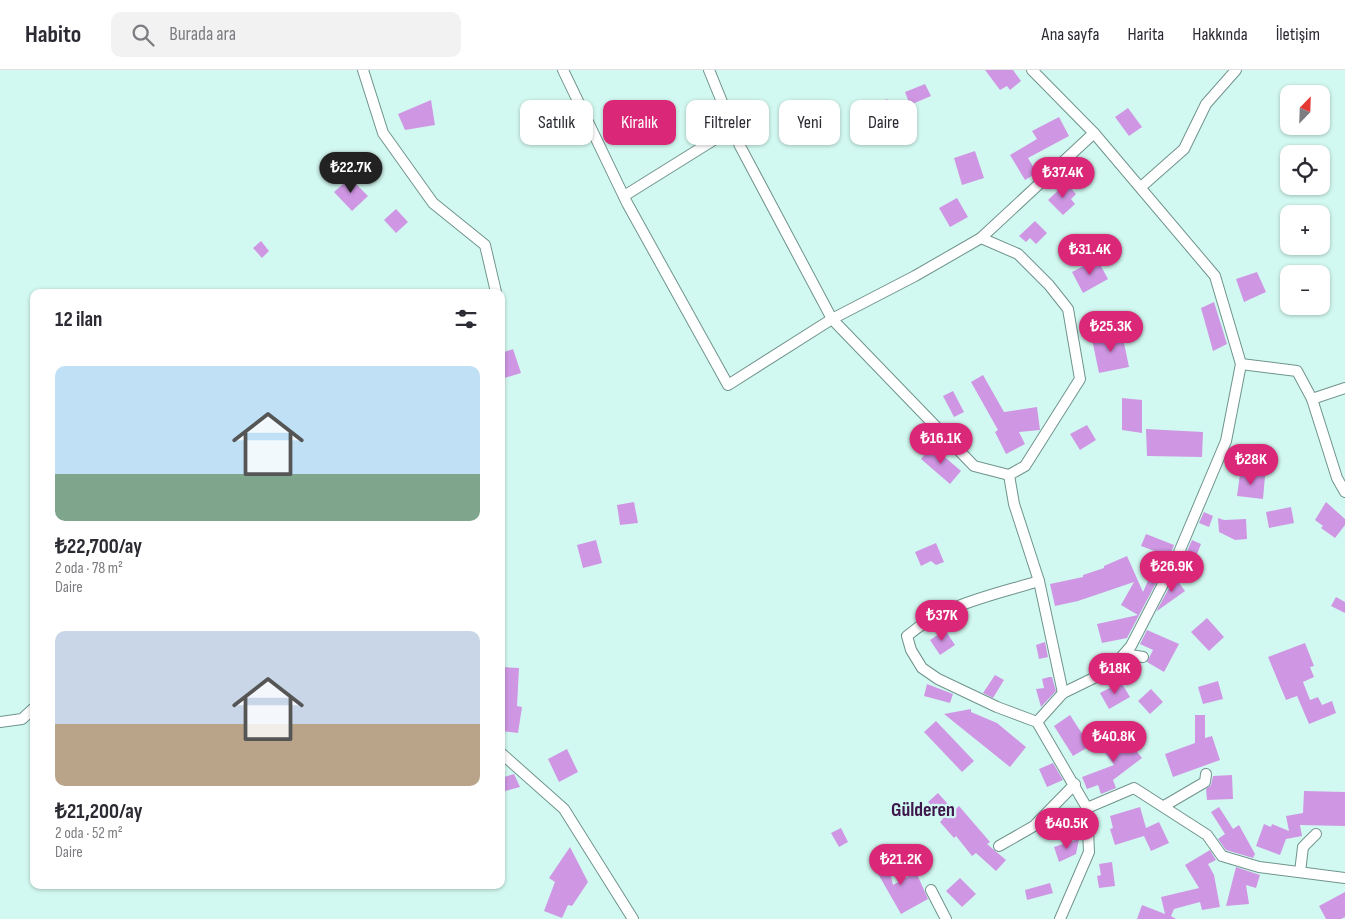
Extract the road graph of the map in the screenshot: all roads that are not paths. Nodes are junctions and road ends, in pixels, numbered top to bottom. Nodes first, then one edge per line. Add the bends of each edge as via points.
1 (363, 70) edge
2 (563, 70) edge
3 (709, 70) edge
4 (1032, 70) edge
5 (1236, 70) edge
6 (721, 100) edge
7 (1094, 133) junction
8 (706, 145) edge
9 (742, 145) edge
10 (1141, 187) junction
11 (624, 196) junction
12 (981, 238) junction
13 (495, 289) edge
14 (832, 319) junction
15 (1241, 364) junction
16 (1345, 388) edge
17 (1312, 399) junction
18 (1009, 475) junction
19 (1345, 492) edge
20 (1039, 581) junction
21 (1124, 654) junction
22 (1143, 657) dead end
23 (1063, 693) junction
24 (30, 712) edge
25 (0, 722) edge
26 (1037, 722) junction
27 (505, 757) edge
28 (1206, 774) dead end
29 (1075, 784) junction
30 (1164, 806) junction
31 (1087, 808) junction
32 (1316, 834) dead end
33 (1000, 846) dead end
34 (1300, 872) junction
35 (1345, 878) edge
36 (931, 890) dead end
37 (633, 919) edge
38 (946, 919) edge
39 (1060, 919) edge

1 - 13 street via 383,133 433,203 485,245
2 - 11 street
3 - 6 street
4 - 7 street
5 - 10 street via 1206,104 1184,149
7 - 10 street
7 - 12 street
8 - 11 street
9 - 14 street
10 - 15 street via 1215,276
11 - 14 street via 728,385
12 - 14 street
12 - 18 street via 1018,254 1068,309 1080,379 1025,466
14 - 18 street via 974,466
15 - 17 street via 1297,370
15 - 21 street via 1226,441 1177,556
16 - 17 street
17 - 19 street via 1337,478
18 - 20 street via 1014,504
20 - 23 street
20 - 26 street via 945,610 908,636 911,650 922,668 938,679
21 - 22 street
21 - 23 street via 1110,670
23 - 26 street
24 - 25 street via 22,719
26 - 29 street
27 - 37 street via 564,809
28 - 30 street via 1205,782
29 - 31 street
29 - 33 street via 1034,826
30 - 31 street via 1134,788
30 - 34 street via 1207,836 1222,856 1260,867
31 - 39 street via 1089,852
32 - 34 street via 1303,847
34 - 35 street
36 - 38 street

